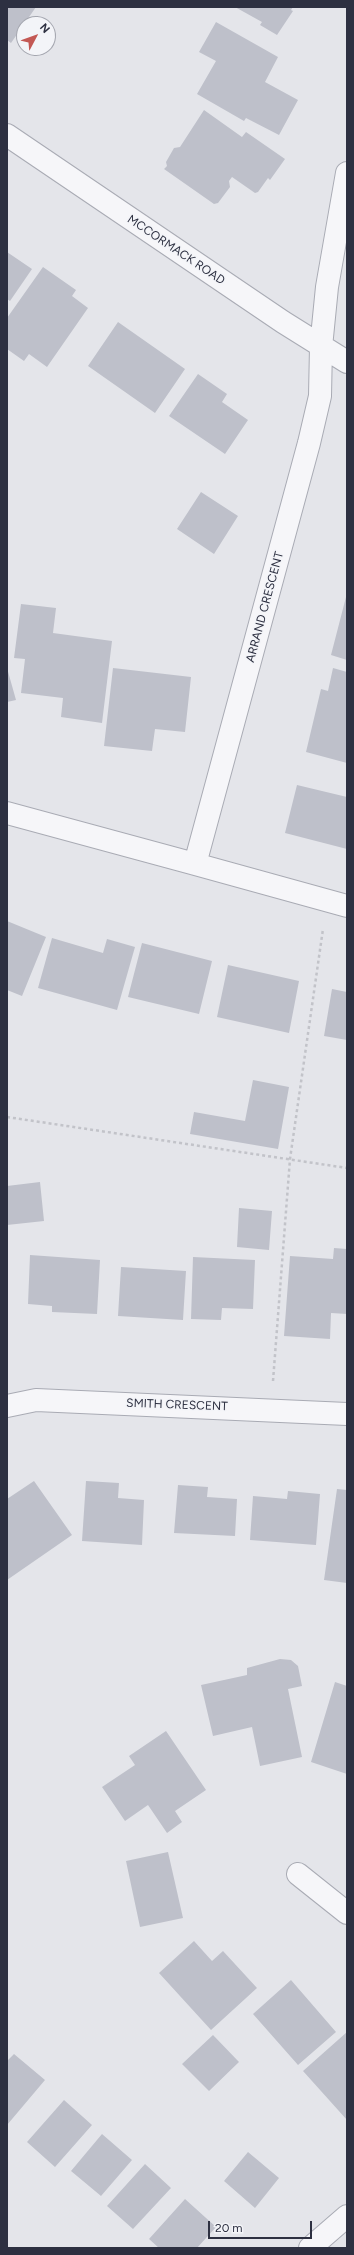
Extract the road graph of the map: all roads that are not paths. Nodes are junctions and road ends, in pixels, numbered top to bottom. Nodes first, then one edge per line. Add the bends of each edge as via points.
1 (7, 135) edge
2 (347, 173) edge
3 (321, 347) junction
4 (347, 362) edge
5 (7, 813) edge
6 (195, 864) junction
7 (347, 906) edge
8 (7, 1406) edge
9 (347, 1414) edge
10 (298, 1874) dead end
11 (347, 1913) edge
12 (347, 2216) edge
13 (310, 2248) edge

1 - 3 street, MCCORMACK ROAD
2 - 3 street, ARRAND CRESCENT via 326,287
3 - 4 street, MCCORMACK ROAD
3 - 6 street, ARRAND CRESCENT via 320,396 309,443
5 - 6 street
6 - 7 street
8 - 9 street, SMITH CRESCENT via 36,1400
10 - 11 street
12 - 13 street

